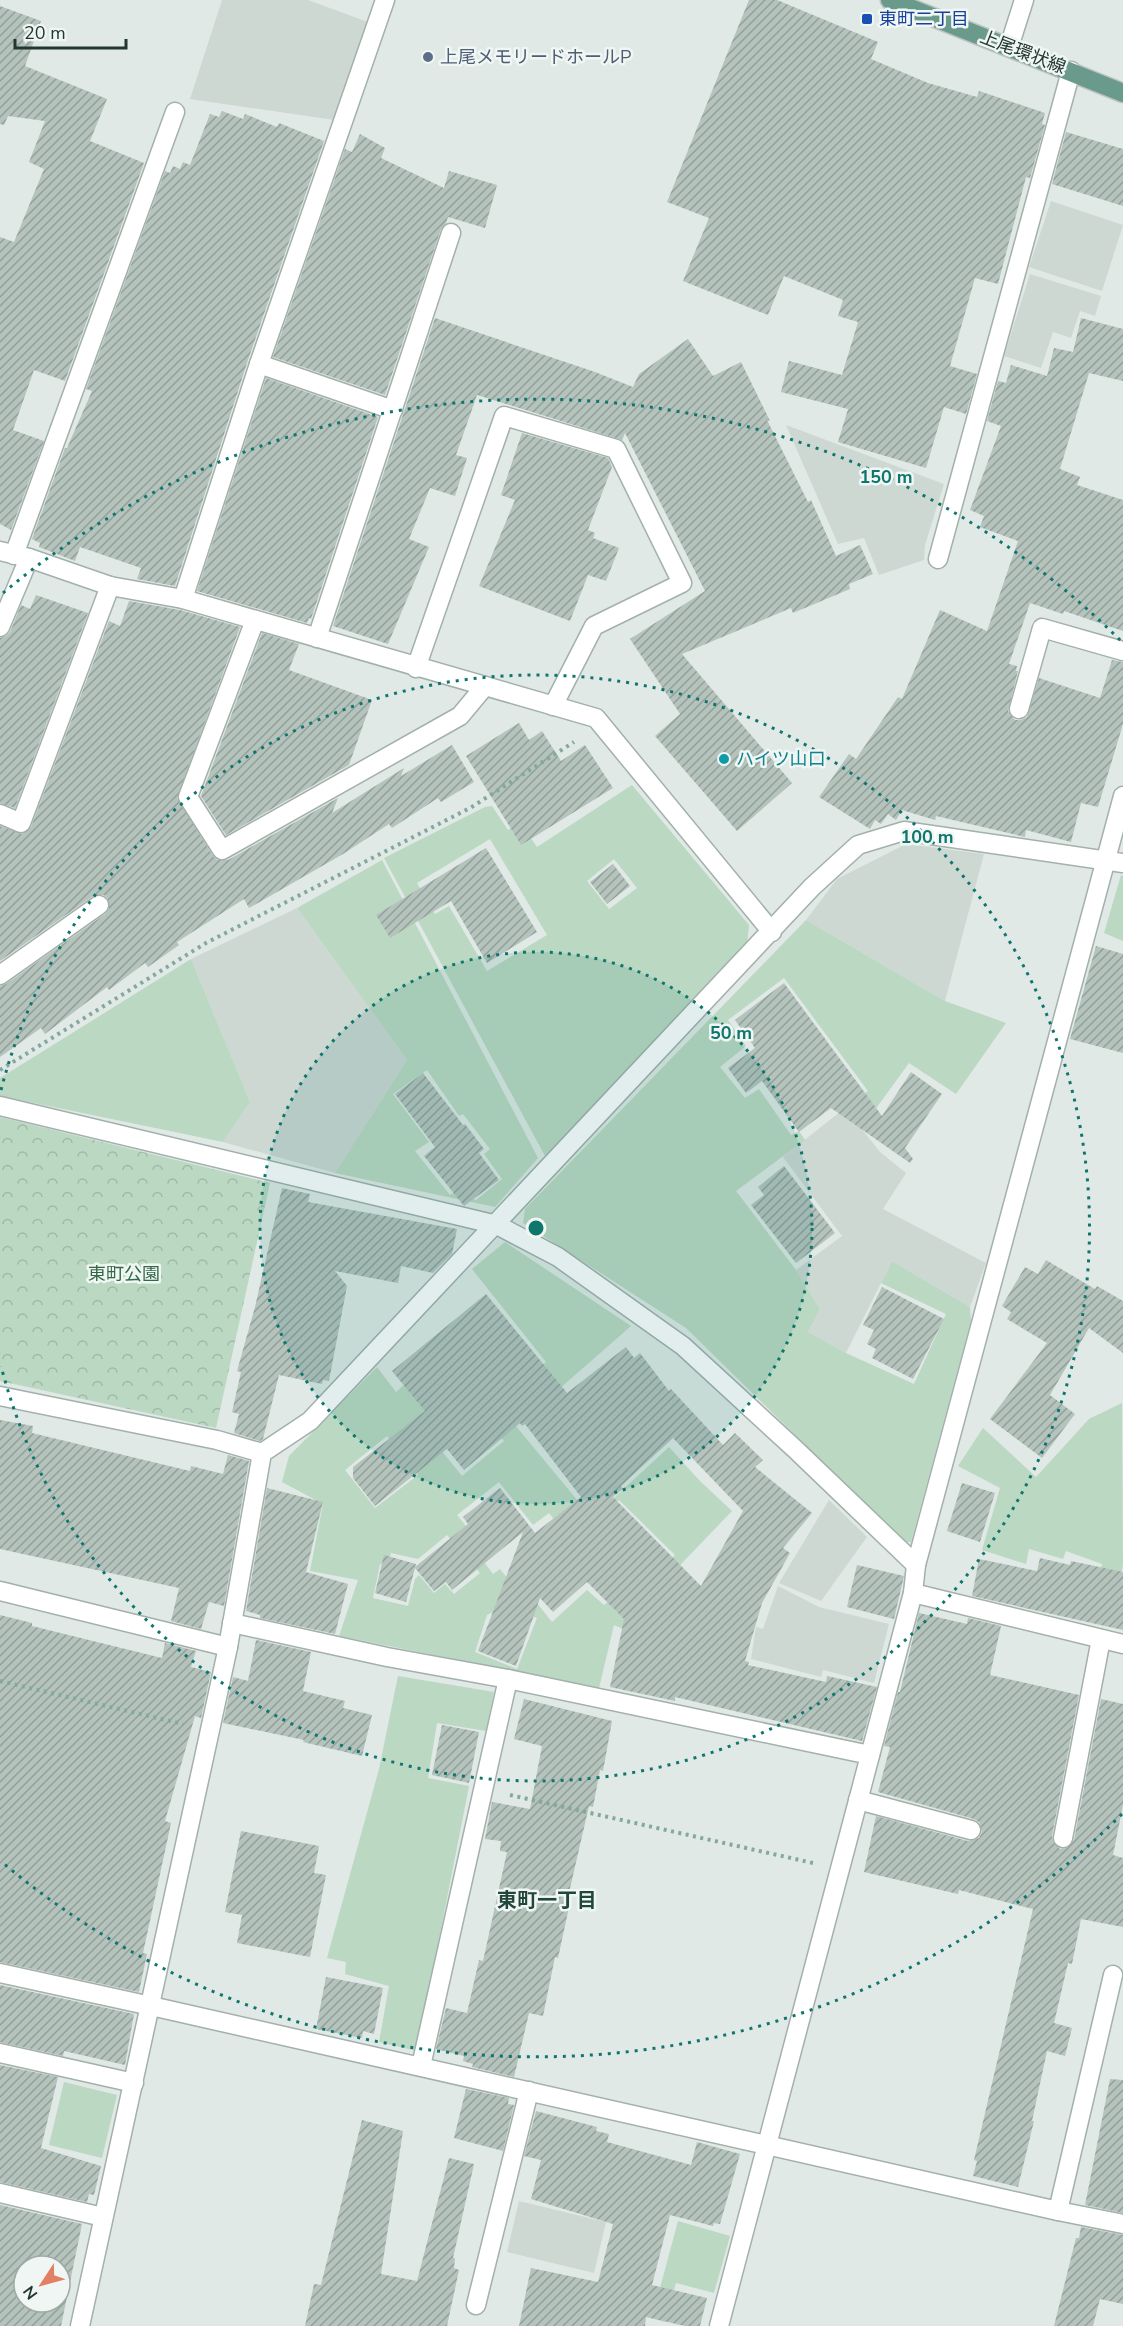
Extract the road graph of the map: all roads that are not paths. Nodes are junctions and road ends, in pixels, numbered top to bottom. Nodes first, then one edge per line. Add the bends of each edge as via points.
1 (385, 0) edge
2 (890, 0) edge
3 (1024, 0) edge
4 (1009, 47) junction
5 (1071, 71) junction
6 (1123, 93) edge
7 (175, 112) dead end
8 (451, 233) dead end
9 (259, 364) junction
10 (393, 410) junction
11 (14, 555) edge
12 (938, 559) dead end
13 (110, 586) junction
14 (183, 600) junction
15 (255, 620) junction
16 (0, 627) edge
17 (316, 638) junction
18 (1123, 651) edge
19 (416, 668) junction
20 (485, 686) junction
21 (553, 706) junction
22 (1019, 709) dead end
23 (1123, 796) edge
24 (0, 814) edge
25 (1115, 862) edge
26 (99, 905) dead end
27 (772, 932) junction
28 (0, 975) edge
29 (0, 1106) edge
30 (497, 1225) junction
31 (0, 1396) edge
32 (262, 1453) junction
33 (916, 1565) junction
34 (0, 1591) edge
35 (913, 1593) junction
36 (232, 1623) junction
37 (1101, 1639) junction
38 (1123, 1644) edge
39 (228, 1647) junction
40 (508, 1679) junction
41 (870, 1755) junction
42 (858, 1800) junction
43 (971, 1830) dead end
44 (1063, 1838) dead end
45 (0, 1973) edge
46 (1113, 1975) dead end
47 (151, 2006) junction
48 (0, 2053) edge
49 (420, 2066) junction
50 (134, 2083) junction
51 (529, 2091) junction
52 (766, 2146) junction
53 (0, 2193) edge
54 (1058, 2211) junction
55 (103, 2217) junction
56 (1123, 2224) edge
57 (476, 2305) dead end
58 (80, 2326) edge
59 (719, 2326) edge

1 - 9 street
2 - 4 main road, 上尾環状線
3 - 4 street
4 - 5 main road, 上尾環状線
5 - 6 main road, 上尾環状線
5 - 12 street
7 - 11 street
8 - 10 street
9 - 10 street
9 - 14 street
10 - 17 street
11 - 13 street
11 - 16 street
13 - 14 street
13 - 24 street via 21,823
14 - 15 street
15 - 17 street
15 - 20 street via 188,797 222,850 460,716
17 - 19 street
18 - 22 street via 1042,627
19 - 20 street
19 - 21 street via 504,416 616,449 682,583 594,626
20 - 21 street
21 - 27 street via 596,718
23 - 25 street
25 - 27 street via 904,831 858,845 812,887
25 - 33 street
26 - 28 street
27 - 30 street
29 - 30 street
30 - 32 street via 310,1421
30 - 33 street via 558,1257 683,1346
31 - 32 street via 217,1440
32 - 36 street
33 - 35 street
34 - 39 street
35 - 37 street
35 - 41 street
36 - 39 street
36 - 40 street
37 - 38 street
37 - 44 street
39 - 47 street
40 - 41 street
40 - 49 street
41 - 42 street
42 - 43 street
42 - 52 street
45 - 47 street
46 - 54 street
47 - 49 street
47 - 50 street
48 - 50 street
49 - 51 street
50 - 55 street
51 - 52 street
51 - 57 street
52 - 54 street
52 - 59 street
53 - 55 street
54 - 56 street
55 - 58 street

